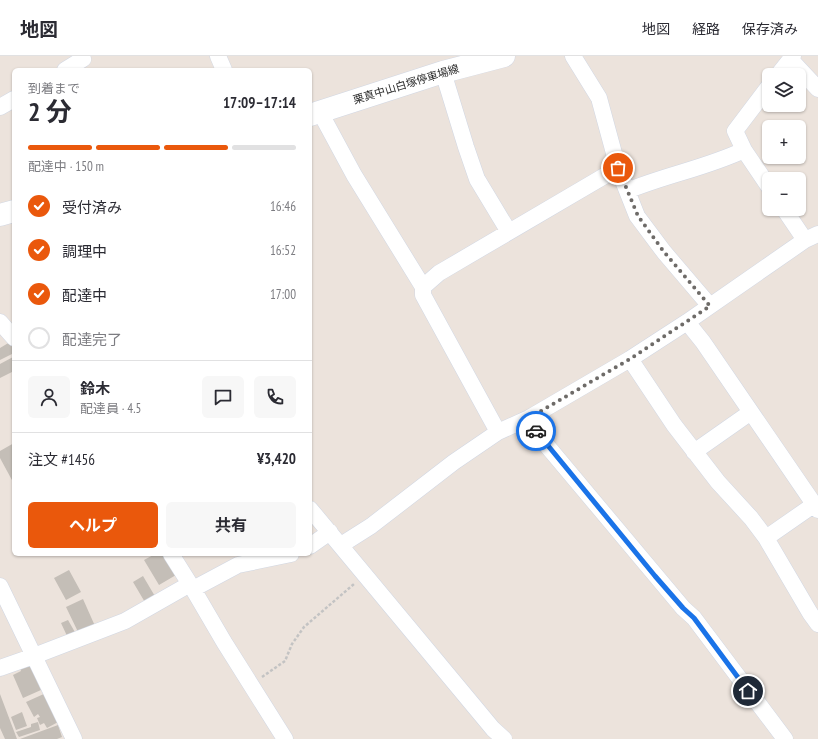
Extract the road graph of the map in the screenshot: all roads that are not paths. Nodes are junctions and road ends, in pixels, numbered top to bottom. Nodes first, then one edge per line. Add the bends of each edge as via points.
1 (82, 56) edge
2 (218, 56) edge
3 (504, 56) edge
4 (573, 56) edge
5 (792, 58) edge
6 (69, 68) edge
7 (223, 68) edge
8 (784, 68) edge
9 (443, 72) junction
10 (818, 89) edge
11 (762, 95) edge
12 (12, 100) edge
13 (0, 107) edge
14 (315, 113) edge
15 (744, 150) junction
16 (618, 168) junction
17 (762, 177) edge
18 (627, 191) junction
19 (12, 212) edge
20 (0, 215) edge
21 (791, 216) edge
22 (509, 232) junction
23 (812, 237) edge
24 (423, 287) junction
25 (710, 306) junction
26 (0, 322) edge
27 (687, 322) junction
28 (12, 336) edge
29 (630, 359) junction
30 (751, 412) junction
31 (529, 418) junction
32 (498, 432) junction
33 (694, 452) junction
34 (817, 507) edge
35 (312, 511) edge
36 (330, 532) junction
37 (766, 538) junction
38 (312, 545) edge
39 (341, 545) junction
40 (172, 556) edge
41 (281, 556) edge
42 (0, 586) edge
43 (191, 586) junction
44 (818, 624) edge
45 (34, 656) junction
46 (0, 668) edge
47 (493, 736) edge
48 (74, 739) edge
49 (285, 739) edge
50 (785, 739) edge

1 - 6 street via 83,60
2 - 7 street
3 - 9 main road, 栗真中山白塚停車場線
4 - 16 street via 599,98
5 - 8 street
5 - 10 street
9 - 14 main road, 栗真中山白塚停車場線
9 - 22 street via 477,179
11 - 15 street via 735,131
12 - 13 street
14 - 24 street
15 - 17 street
15 - 18 street via 726,158 646,182
16 - 18 street
16 - 22 street
18 - 25 street via 642,222
19 - 20 main road
21 - 23 street
22 - 24 street via 439,273
23 - 25 street
24 - 32 street via 423,295
25 - 27 street
26 - 28 street
27 - 29 street
27 - 30 street
29 - 31 street
29 - 33 street
30 - 33 street
30 - 34 street
31 - 32 street
31 - 50 street via 538,435 694,618
32 - 39 street
33 - 37 street
34 - 37 street via 812,506
35 - 36 street
36 - 38 street
36 - 39 street
37 - 44 street
39 - 47 street
40 - 43 street
41 - 43 street via 238,565
42 - 45 street
43 - 45 street via 125,621
43 - 49 street
45 - 46 street
45 - 48 street

